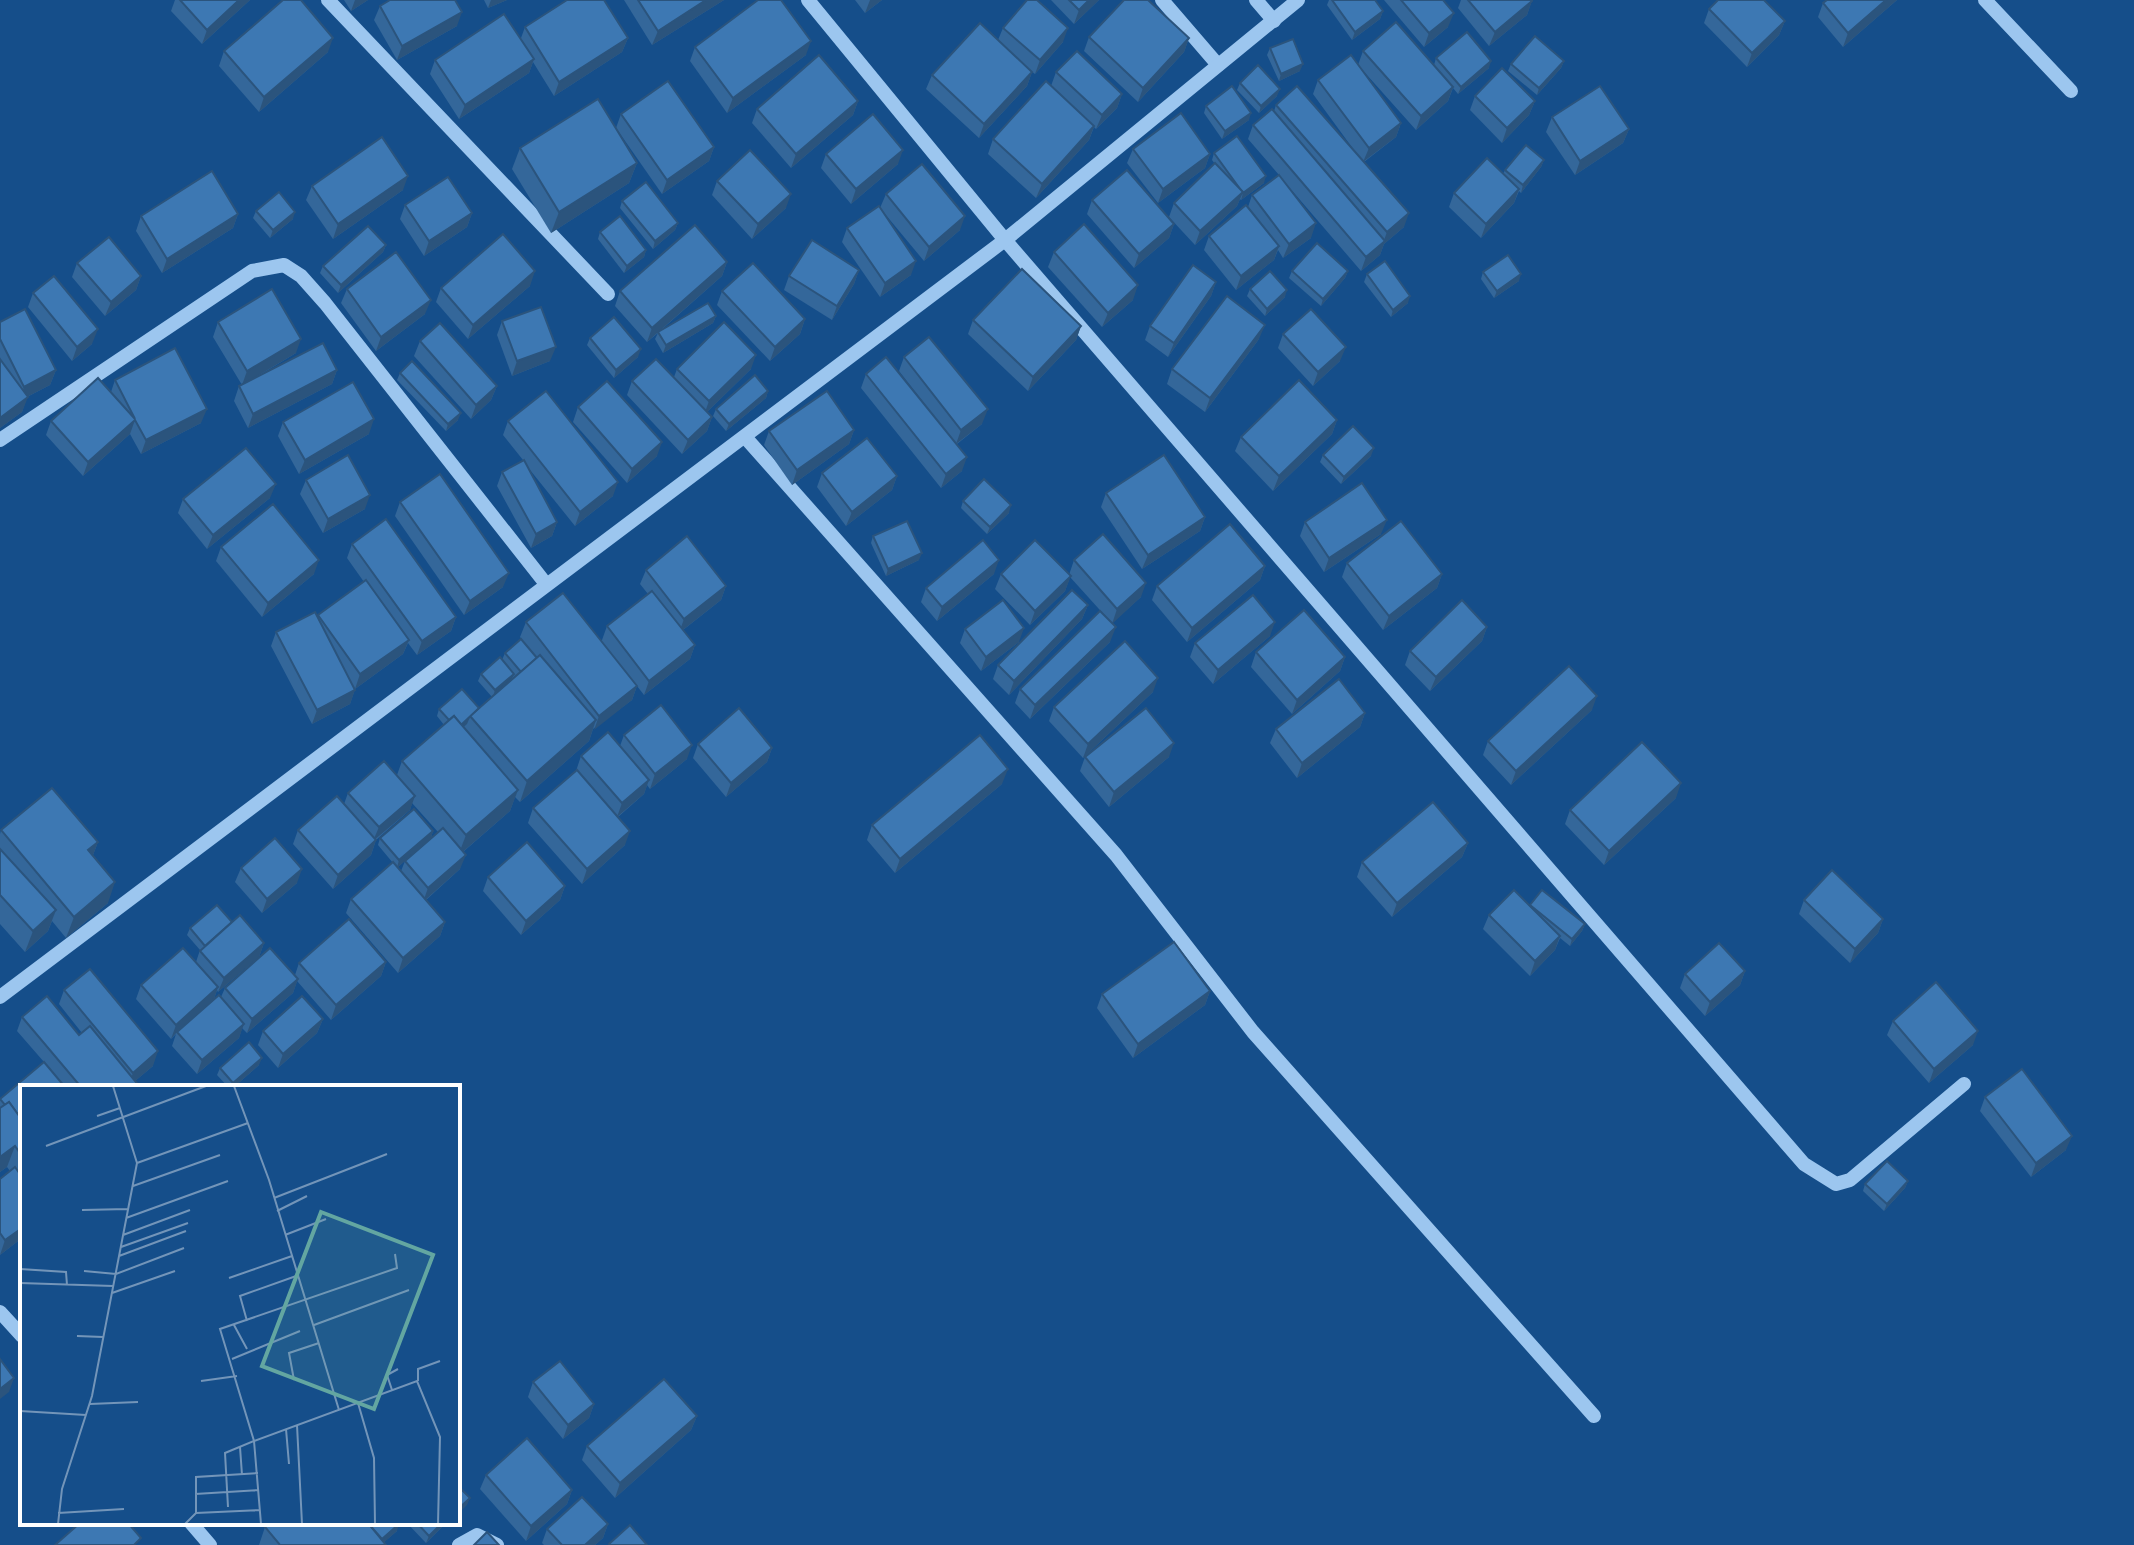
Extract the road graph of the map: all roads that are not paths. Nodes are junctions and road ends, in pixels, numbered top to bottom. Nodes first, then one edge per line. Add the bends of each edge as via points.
1 (328, 0) edge
2 (808, 0) edge
3 (1162, 0) edge
4 (1256, 0) edge
5 (1298, 0) edge
6 (1985, 0) edge
7 (1274, 21) junction
8 (1218, 65) junction
9 (2071, 91) dead end
10 (1005, 240) junction
11 (608, 294) dead end
12 (745, 437) junction
13 (0, 440) edge
14 (546, 584) junction
15 (0, 997) edge
16 (1964, 1084) dead end
17 (3, 1320) edge
18 (20, 1334) edge
19 (1594, 1416) dead end
20 (193, 1525) edge
21 (210, 1545) edge
22 (459, 1545) edge
23 (497, 1545) edge

1 - 11 street
2 - 10 street
3 - 8 street
4 - 7 street
5 - 7 street
6 - 9 street
7 - 8 street
8 - 10 street
10 - 12 street
10 - 16 street via 1804,1164 1836,1184 1850,1180
12 - 14 street
12 - 19 street via 1116,855 1253,1032
13 - 14 street via 252,271 284,265 325,303
14 - 15 street
17 - 18 street
20 - 21 street
22 - 23 street via 477,1535

